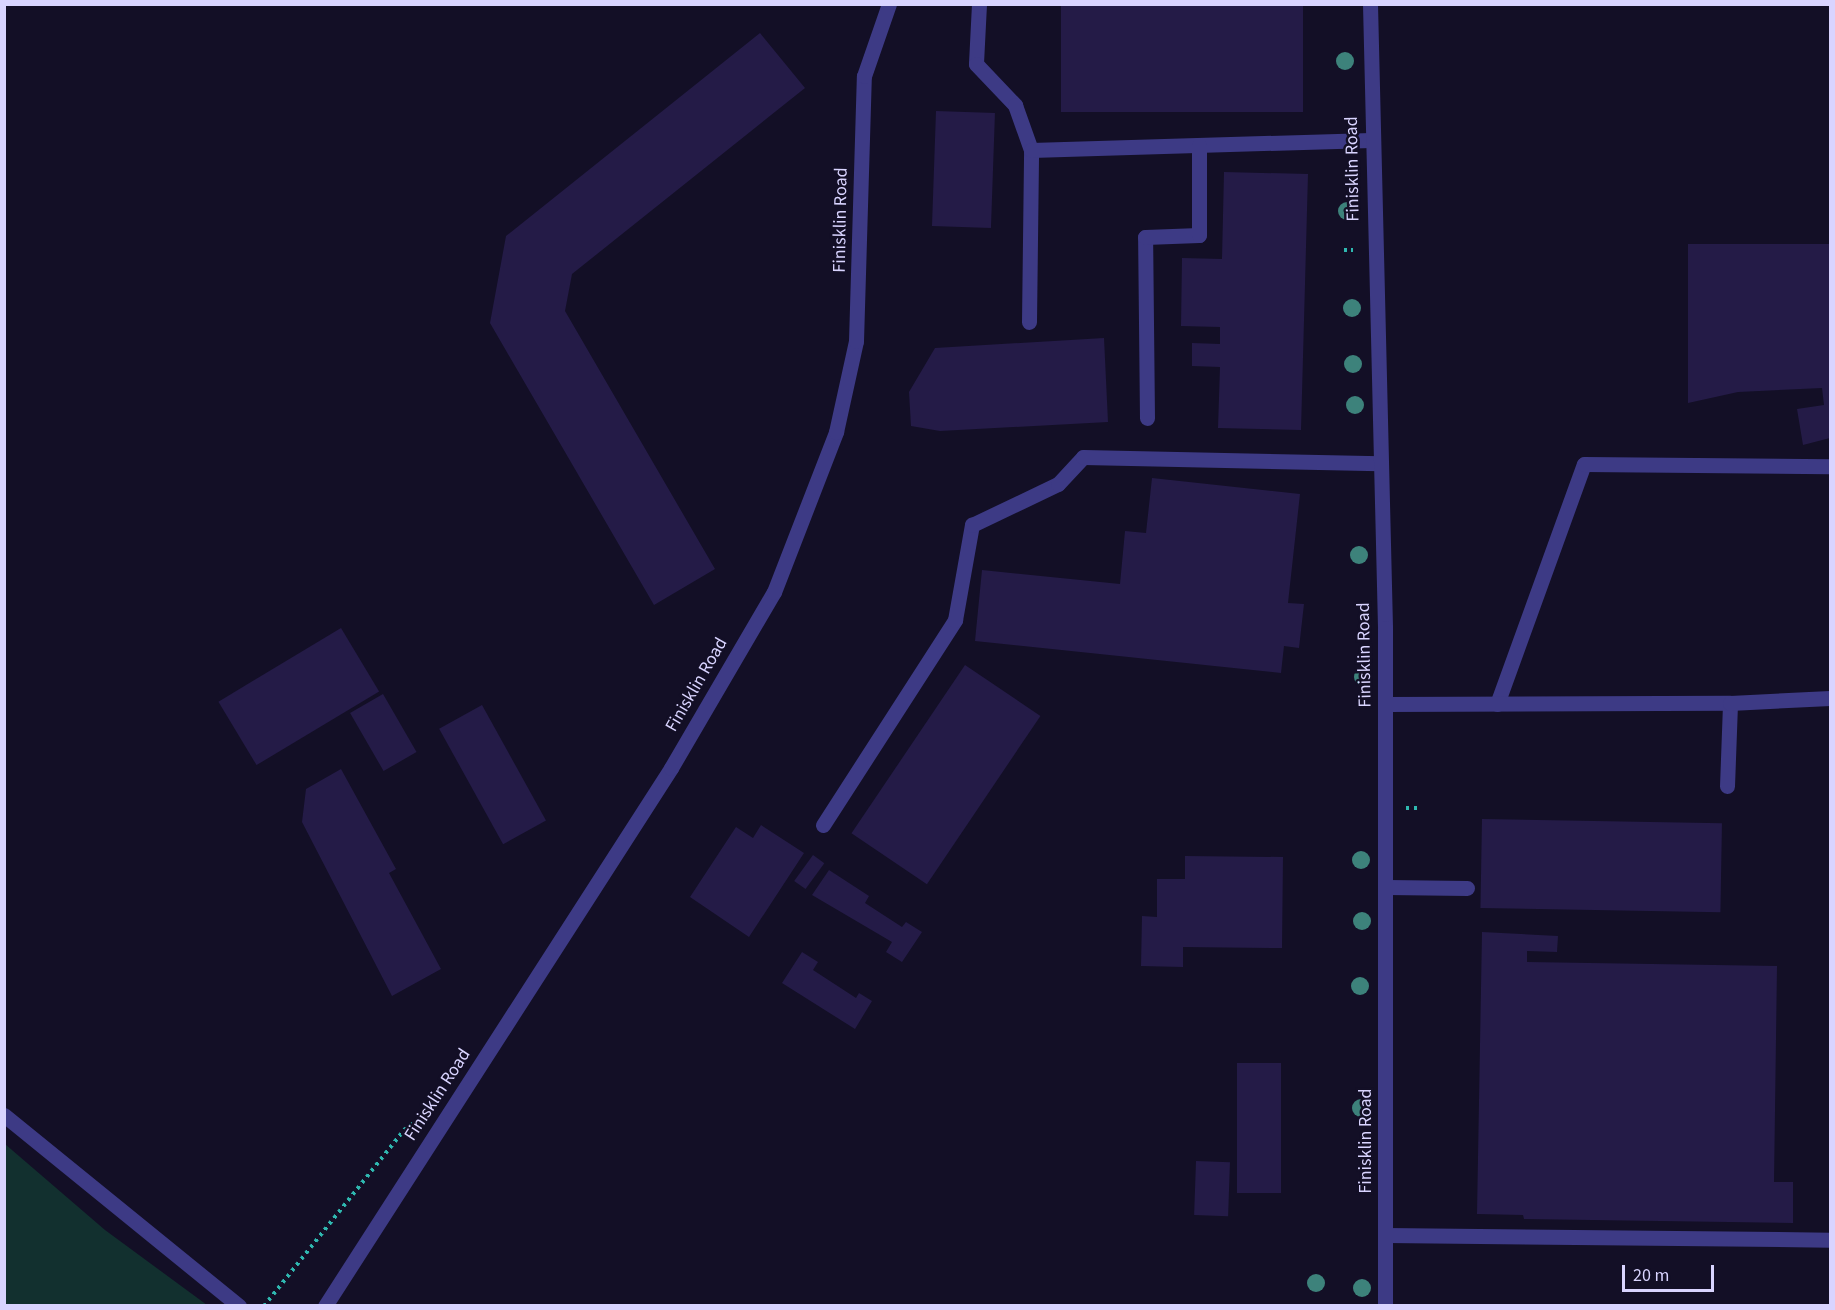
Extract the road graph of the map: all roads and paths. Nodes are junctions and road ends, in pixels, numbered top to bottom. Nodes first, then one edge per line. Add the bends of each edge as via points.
1 (889, 4) edge
2 (979, 4) edge
3 (1370, 4) edge
4 (1371, 140) junction
5 (1199, 145) junction
6 (1031, 150) junction
7 (1029, 322) dead end
8 (1147, 418) dead end
9 (1380, 463) junction
10 (1830, 466) edge
11 (1830, 698) edge
12 (1730, 703) junction
13 (1386, 704) junction
14 (1497, 704) junction
15 (1727, 786) dead end
16 (823, 825) dead end
17 (1387, 887) junction
18 (1467, 888) dead end
19 (4, 1115) edge
20 (424, 1117) dead end
21 (1386, 1235) junction
22 (1830, 1240) edge
23 (239, 1305) edge
24 (264, 1305) edge
25 (328, 1305) edge
26 (1385, 1305) edge

1 - 25 street, Finisklin Road via 864,76 856,341 836,432 774,592 610,865
2 - 6 street via 976,64 1015,105
3 - 4 street, Finisklin Road
4 - 5 street
4 - 9 street, Finisklin Road
5 - 6 street
5 - 8 street via 1199,235 1144,237
6 - 7 street
9 - 13 street, Finisklin Road
9 - 16 street via 1083,457 1059,484 972,525 955,621
10 - 14 street via 1584,464
11 - 12 street
12 - 14 street
12 - 15 street
13 - 14 street
13 - 17 street, Finisklin Road
17 - 18 street
17 - 21 street, Finisklin Road
19 - 23 street
20 - 24 path via 404,1130
21 - 22 street
21 - 26 street, Finisklin Road

